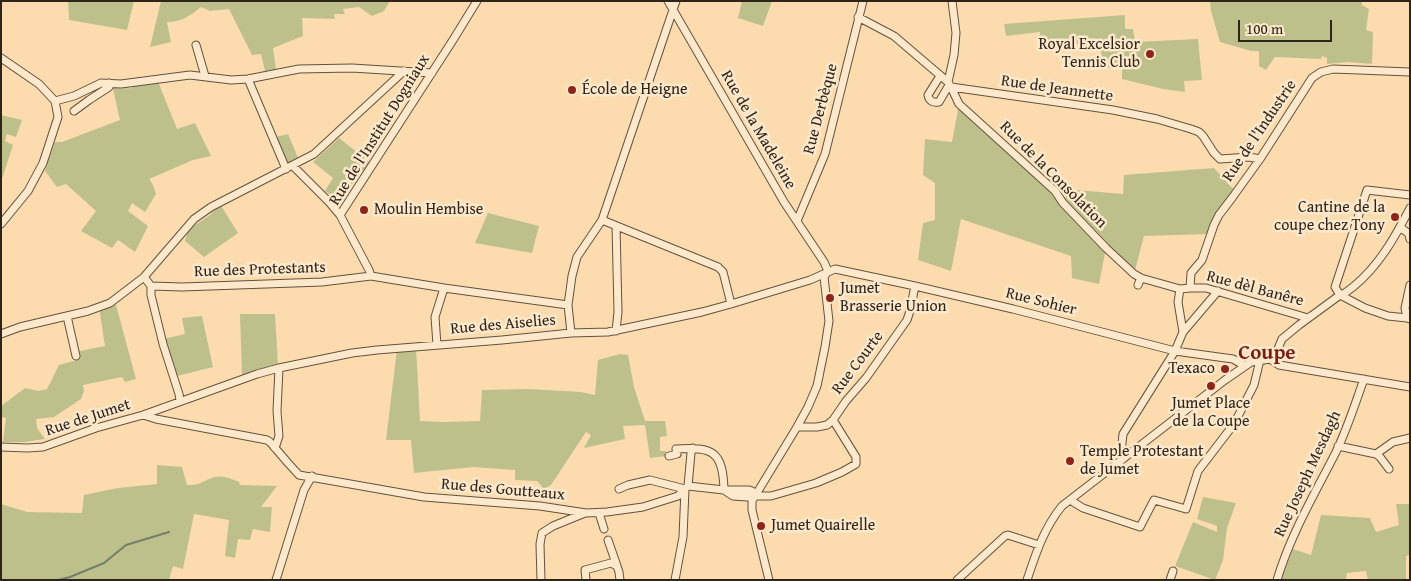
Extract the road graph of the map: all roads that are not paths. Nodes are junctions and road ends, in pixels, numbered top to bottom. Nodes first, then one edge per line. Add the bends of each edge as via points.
1 (477, 1) edge
2 (668, 1) edge
3 (676, 1) edge
4 (863, 1) edge
5 (952, 1) edge
6 (673, 10) junction
7 (858, 17) junction
8 (196, 45) dead end
9 (1, 58) edge
10 (404, 71) junction
11 (1410, 72) edge
12 (432, 73) junction
13 (205, 76) junction
14 (940, 76) junction
15 (248, 79) junction
16 (109, 83) junction
17 (949, 85) junction
18 (55, 102) junction
19 (74, 111) dead end
20 (1260, 159) junction
21 (289, 167) junction
22 (1410, 195) edge
23 (1410, 208) edge
24 (340, 216) junction
25 (602, 220) junction
26 (797, 221) junction
27 (1, 224) edge
28 (616, 226) junction
29 (1400, 227) junction
30 (1410, 240) edge
31 (828, 271) junction
32 (371, 276) junction
33 (144, 277) junction
34 (1139, 281) joint
35 (1410, 284) edge
36 (151, 286) junction
37 (915, 286) junction
38 (444, 288) junction
39 (1190, 288) junction
40 (1180, 289) junction
41 (1218, 291) junction
42 (1340, 295) junction
43 (731, 304) junction
44 (568, 305) junction
45 (67, 316) junction
46 (1311, 316) junction
47 (1409, 318) edge
48 (616, 331) junction
49 (1183, 332) junction
50 (571, 333) junction
51 (1, 334) edge
52 (437, 345) junction
53 (1175, 351) junction
54 (76, 356) dead end
55 (1270, 359) junction
56 (1260, 360) junction
57 (1245, 366) junction
58 (279, 368) junction
59 (1364, 379) junction
60 (1410, 387) edge
61 (180, 401) junction
62 (143, 415) junction
63 (833, 420) junction
64 (797, 427) junction
65 (1410, 438) edge
66 (1338, 446) junction
67 (1, 448) edge
68 (275, 448) junction
69 (693, 448) junction
70 (1376, 454) junction
71 (670, 456) dead end
72 (1123, 458) junction
73 (1389, 470) dead end
74 (312, 476) junction
75 (686, 488) junction
76 (619, 489) dead end
77 (724, 490) junction
78 (755, 496) junction
79 (1070, 500) junction
80 (586, 513) junction
81 (599, 513) junction
82 (604, 530) dead end
83 (608, 540) dead end
84 (1039, 545) junction
85 (617, 566) junction
86 (1173, 572) dead end
87 (276, 580) edge
88 (541, 580) edge
89 (586, 580) edge
90 (620, 580) edge
91 (675, 580) edge
92 (769, 580) edge
93 (957, 580) edge
94 (1027, 580) edge
95 (1170, 580) edge
96 (1277, 580) edge

1 - 12 street, Rue de l'Institut Dogniaux
2 - 6 street, Rue de la Madeleine
3 - 6 street
4 - 7 street, Rue Derbèque
5 - 17 street via 956,33
6 - 25 street
6 - 26 street, Rue de la Madeleine
7 - 14 street, Rue de Jeannette via 894,36
7 - 26 street, Rue Derbèque via 825,154
8 - 13 street
9 - 18 street via 39,84
10 - 12 street
10 - 15 street via 302,69
10 - 21 street via 314,154
11 - 20 street, Rue de l'Industrie via 1333,69 1316,74
12 - 24 street, Rue de l'Institut Dogniaux
13 - 15 street
13 - 16 street
14 - 17 street, Rue de Jeannette
14 - 17 street via 928,95 929,99 939,102
15 - 21 street
16 - 18 street
16 - 19 street via 109,87
17 - 20 street, Rue de Jeannette via 1157,119 1199,132 1220,159
17 - 34 street, Rue de la Consolation via 960,104 1055,191
18 - 27 street via 57,114 43,164 28,191
20 - 39 street, Rue de l'Industrie via 1218,216 1202,260 1191,273
21 - 24 street
21 - 33 street via 194,219
22 - 42 street via 1367,190 1336,287
23 - 29 street
24 - 32 street, Rue de l'Institut Dogniaux
25 - 28 street
25 - 44 street via 577,257
26 - 31 street, Rue de la Madeleine
28 - 43 street via 718,267 723,272
28 - 48 street
29 - 30 street via 1409,234
29 - 42 street via 1375,265
31 - 37 street, Rue Sohier via 846,270
31 - 43 street, Rue des Aiselies via 810,280
31 - 64 street via 824,278 829,321 821,373
32 - 36 street, Rue des Protestants via 311,282
32 - 38 street, Rue des Protestants
33 - 36 street
33 - 45 street via 110,303
34 - 40 street, Rue dèl Banêre
35 - 47 street via 1405,308
36 - 61 street via 163,344
37 - 53 street, Rue Sohier
37 - 63 street, Rue Courte via 907,320
38 - 44 street, Rue des Protestants
38 - 52 street via 435,317
39 - 40 street, Rue dèl Banêre
39 - 41 street, Rue dèl Banêre
40 - 49 street via 1178,302
41 - 46 street, Rue dèl Banêre via 1308,318
41 - 49 street
42 - 46 street
42 - 47 street via 1388,316
43 - 48 street, Rue des Aiselies
44 - 50 street
45 - 51 street
45 - 54 street
46 - 55 street via 1282,339 1275,356
48 - 50 street, Rue des Aiselies
49 - 53 street
50 - 52 street, Rue des Aiselies
52 - 58 street, Rue des Aiselies via 352,353
53 - 57 street, Rue Sohier via 1233,359
53 - 72 street via 1123,434
55 - 56 street
55 - 59 street via 1279,365
56 - 57 street
56 - 79 street via 1254,385 1234,424 1198,471 1186,509 1154,500 1140,527 1083,508
57 - 72 street
58 - 61 street, Rue des Aiselies
58 - 68 street via 276,411 279,436
59 - 60 street
59 - 66 street, Rue Joseph Mesdagh
61 - 62 street, Rue de Jumet
62 - 67 street, Rue de Jumet via 43,447
62 - 68 street via 260,438
63 - 64 street, Rue Courte via 817,427
63 - 78 street via 856,456 856,464 802,488 771,496
64 - 78 street
65 - 70 street via 1393,442
66 - 70 street
66 - 96 street, Rue Joseph Mesdagh via 1290,545
68 - 74 street, Rue des Goutteaux via 299,475
69 - 71 street via 676,449 677,454
69 - 75 street
69 - 77 street via 717,455
70 - 73 street
72 - 79 street
74 - 80 street, Rue des Goutteaux via 424,497
74 - 87 street via 304,490
75 - 76 street via 650,480
75 - 77 street
75 - 81 street, Rue des Goutteaux via 678,496 644,507
75 - 91 street via 683,537
77 - 78 street via 749,490
78 - 92 street via 752,510
79 - 84 street via 1054,517
80 - 81 street, Rue des Goutteaux
80 - 88 street via 542,533
81 - 82 street
83 - 85 street
84 - 93 street via 1008,535
84 - 94 street
85 - 89 street via 611,563 585,570
85 - 90 street
86 - 95 street

